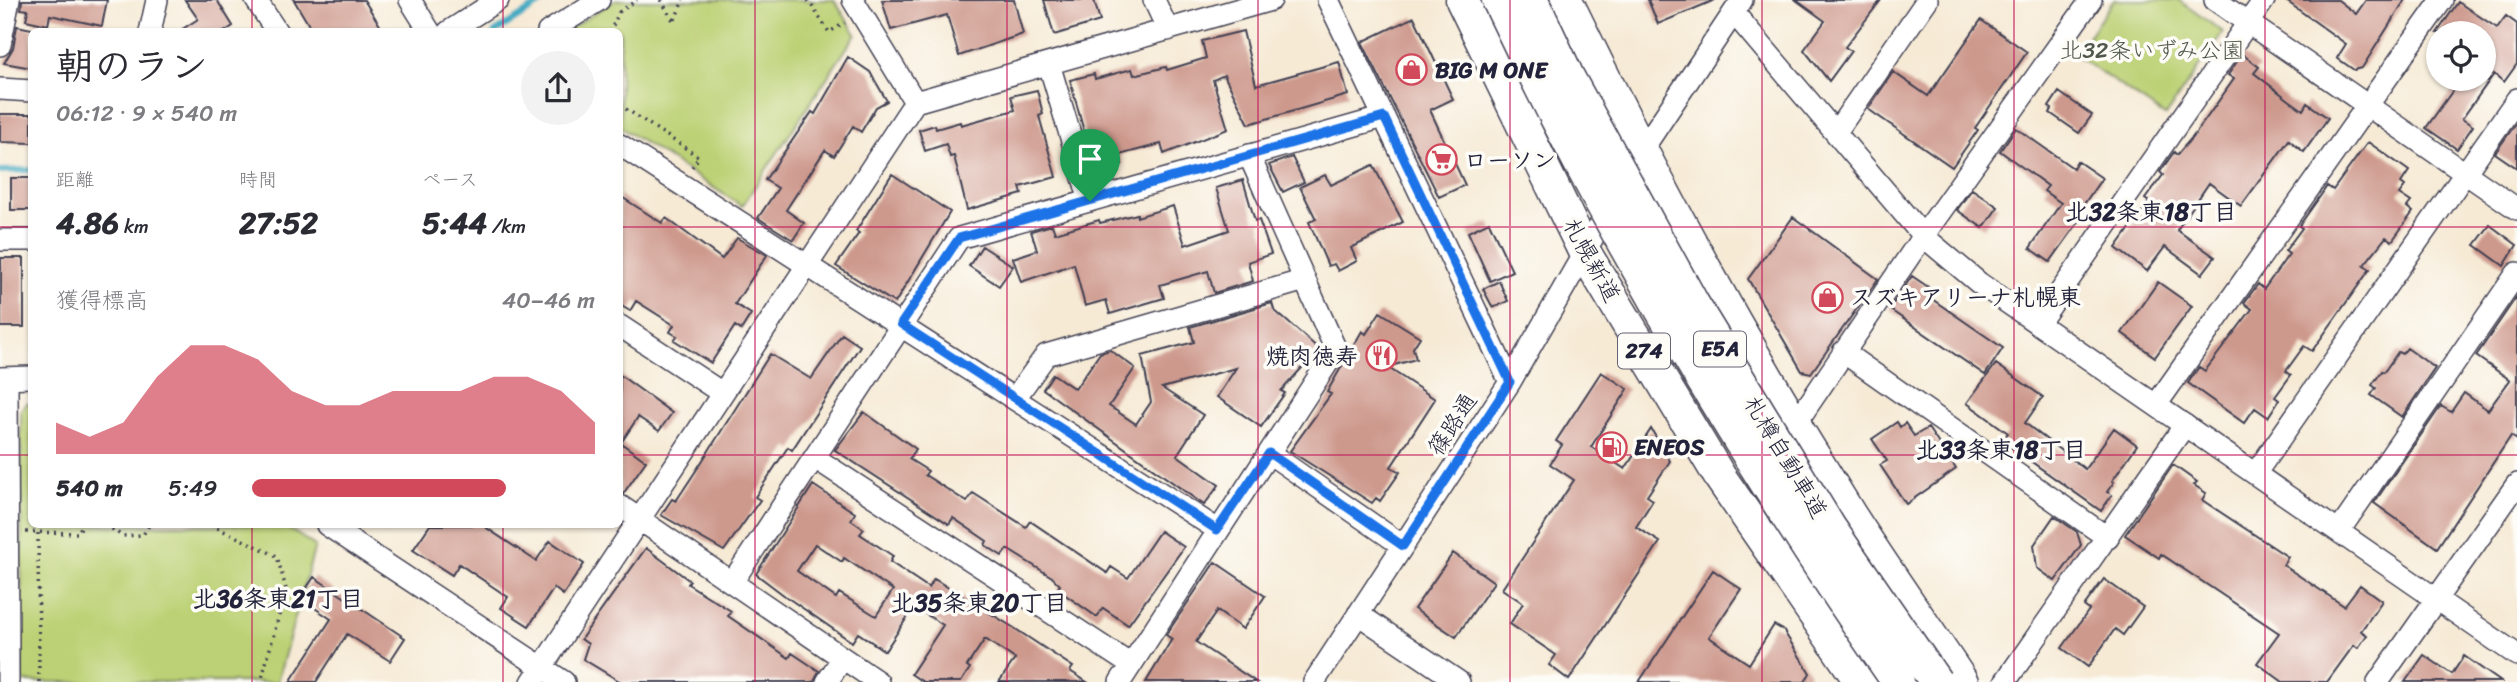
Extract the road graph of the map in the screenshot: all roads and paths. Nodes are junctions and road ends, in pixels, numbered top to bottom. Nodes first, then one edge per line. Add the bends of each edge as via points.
1 (9, 0) edge
2 (157, 0) edge
3 (256, 0) edge
4 (410, 0) edge
5 (498, 0) edge
6 (599, 0) edge
7 (637, 0) edge
8 (661, 0) edge
9 (683, 0) edge
10 (808, 0) edge
11 (853, 0) edge
12 (1154, 0) edge
13 (1271, 0) edge
14 (1328, 0) edge
15 (1462, 0) edge
16 (1498, 0) edge
17 (1532, 0) edge
18 (1566, 0) edge
19 (1927, 0) edge
20 (2091, 0) edge
21 (2215, 0) edge
22 (2264, 0) edge
23 (2442, 0) edge
24 (1738, 4) edge
25 (619, 12) dead end
26 (847, 22) dead end
27 (2248, 23) junction
28 (151, 28) edge
29 (274, 28) edge
30 (427, 28) edge
31 (454, 28) edge
32 (554, 28) edge
33 (1168, 30) junction
34 (0, 45) edge
35 (1049, 64) junction
36 (0, 89) edge
37 (28, 91) edge
38 (2517, 99) edge
39 (915, 102) junction
40 (2367, 106) junction
41 (623, 108) edge
42 (1384, 117) junction
43 (1836, 132) junction
44 (623, 147) edge
45 (1641, 150) junction
46 (1249, 155) junction
47 (2465, 173) junction
48 (688, 174) dead end
49 (1090, 201) junction
50 (2517, 209) edge
51 (1923, 236) junction
52 (0, 240) edge
53 (28, 240) edge
54 (1585, 253) junction
55 (807, 264) junction
56 (2517, 273) edge
57 (1305, 280) junction
58 (901, 324) junction
59 (2038, 324) junction
60 (623, 328) edge
61 (1843, 352) junction
62 (28, 377) edge
63 (3, 378) edge
64 (1510, 382) junction
65 (722, 393) junction
66 (1015, 398) junction
67 (2156, 405) junction
68 (1796, 423) junction
69 (2185, 425) junction
70 (1269, 453) junction
71 (815, 458) junction
72 (2255, 474) junction
73 (2517, 484) edge
74 (623, 508) edge
75 (639, 519) junction
76 (80, 528) edge
77 (110, 528) edge
78 (147, 528) edge
79 (217, 528) edge
80 (331, 528) edge
81 (1217, 530) junction
82 (2339, 531) junction
83 (4, 537) edge
84 (2108, 538) junction
85 (1403, 546) junction
86 (733, 581) junction
87 (2437, 599) junction
88 (1358, 614) junction
89 (2517, 655) edge
90 (842, 659) junction
91 (1125, 673) edge
92 (537, 674) edge
93 (8, 682) edge
94 (39, 682) edge
95 (261, 682) edge
96 (564, 682) edge
97 (827, 682) edge
98 (878, 682) edge
99 (1314, 682) edge
100 (1459, 682) edge
101 (1861, 682) edge
102 (1898, 682) edge
103 (1936, 682) edge
104 (1962, 682) edge
105 (2004, 682) edge
106 (2378, 682) edge

1 - 34 street
2 - 28 street
3 - 29 street
4 - 30 street
5 - 31 street
6 - 32 street
7 - 25 path
8 - 9 path via 674,22
10 - 26 path via 829,32
11 - 39 street
12 - 33 street
13 - 33 street
14 - 42 street
15 - 54 highway, 札幌新道 / 274
16 - 102 highway, 札樽自動車道 / E5A, bridge via 1540,89 1666,320 1805,547
17 - 103 highway, 札樽自動車道 / E5A, bridge via 1568,77 1693,304 1830,528
18 - 45 highway
19 - 43 street
20 - 51 street
21 - 27 street
22 - 27 street
23 - 40 street
24 - 43 street
24 - 45 street, 篠路通
27 - 40 street
27 - 59 street
33 - 35 street
35 - 39 street
35 - 49 street
36 - 37 street
38 - 47 street
39 - 55 street
40 - 47 street
40 - 67 street
41 - 48 path via 699,157
42 - 46 street
42 - 64 street
43 - 51 street
44 - 55 street
45 - 54 street, 篠路通
45 - 68 highway
46 - 49 street
46 - 57 street
47 - 50 street
47 - 72 street
49 - 58 street via 959,238
51 - 59 street
51 - 61 street
52 - 53 street
54 - 64 street, 篠路通
54 - 101 highway, 札幌新道 / 274 via 1720,477
55 - 58 street
55 - 65 street
56 - 82 street
57 - 66 street via 1046,355
57 - 70 street via 1336,350
58 - 66 street
58 - 71 street
59 - 67 street
60 - 65 street
61 - 68 street
61 - 84 street
62 - 63 street
63 - 83 street
64 - 85 street, 篠路通
65 - 75 street
66 - 81 street
67 - 69 street
68 - 104 highway via 1850,515
69 - 72 street
69 - 84 street
70 - 81 street
70 - 85 street
71 - 86 street
71 - 91 street
72 - 82 street
73 - 87 street
74 - 75 street
75 - 86 street
75 - 92 street
76 - 94 path via 78,533 38,533
77 - 78 path via 122,536 143,535
79 - 95 path via 277,556 286,589
80 - 92 street
81 - 91 street
82 - 87 street
83 - 93 street
84 - 105 street
85 - 88 street, 篠路通
86 - 90 street
87 - 89 street
87 - 106 street
88 - 99 street, 篠路通
88 - 100 street
90 - 97 street
90 - 98 street
92 - 96 street

